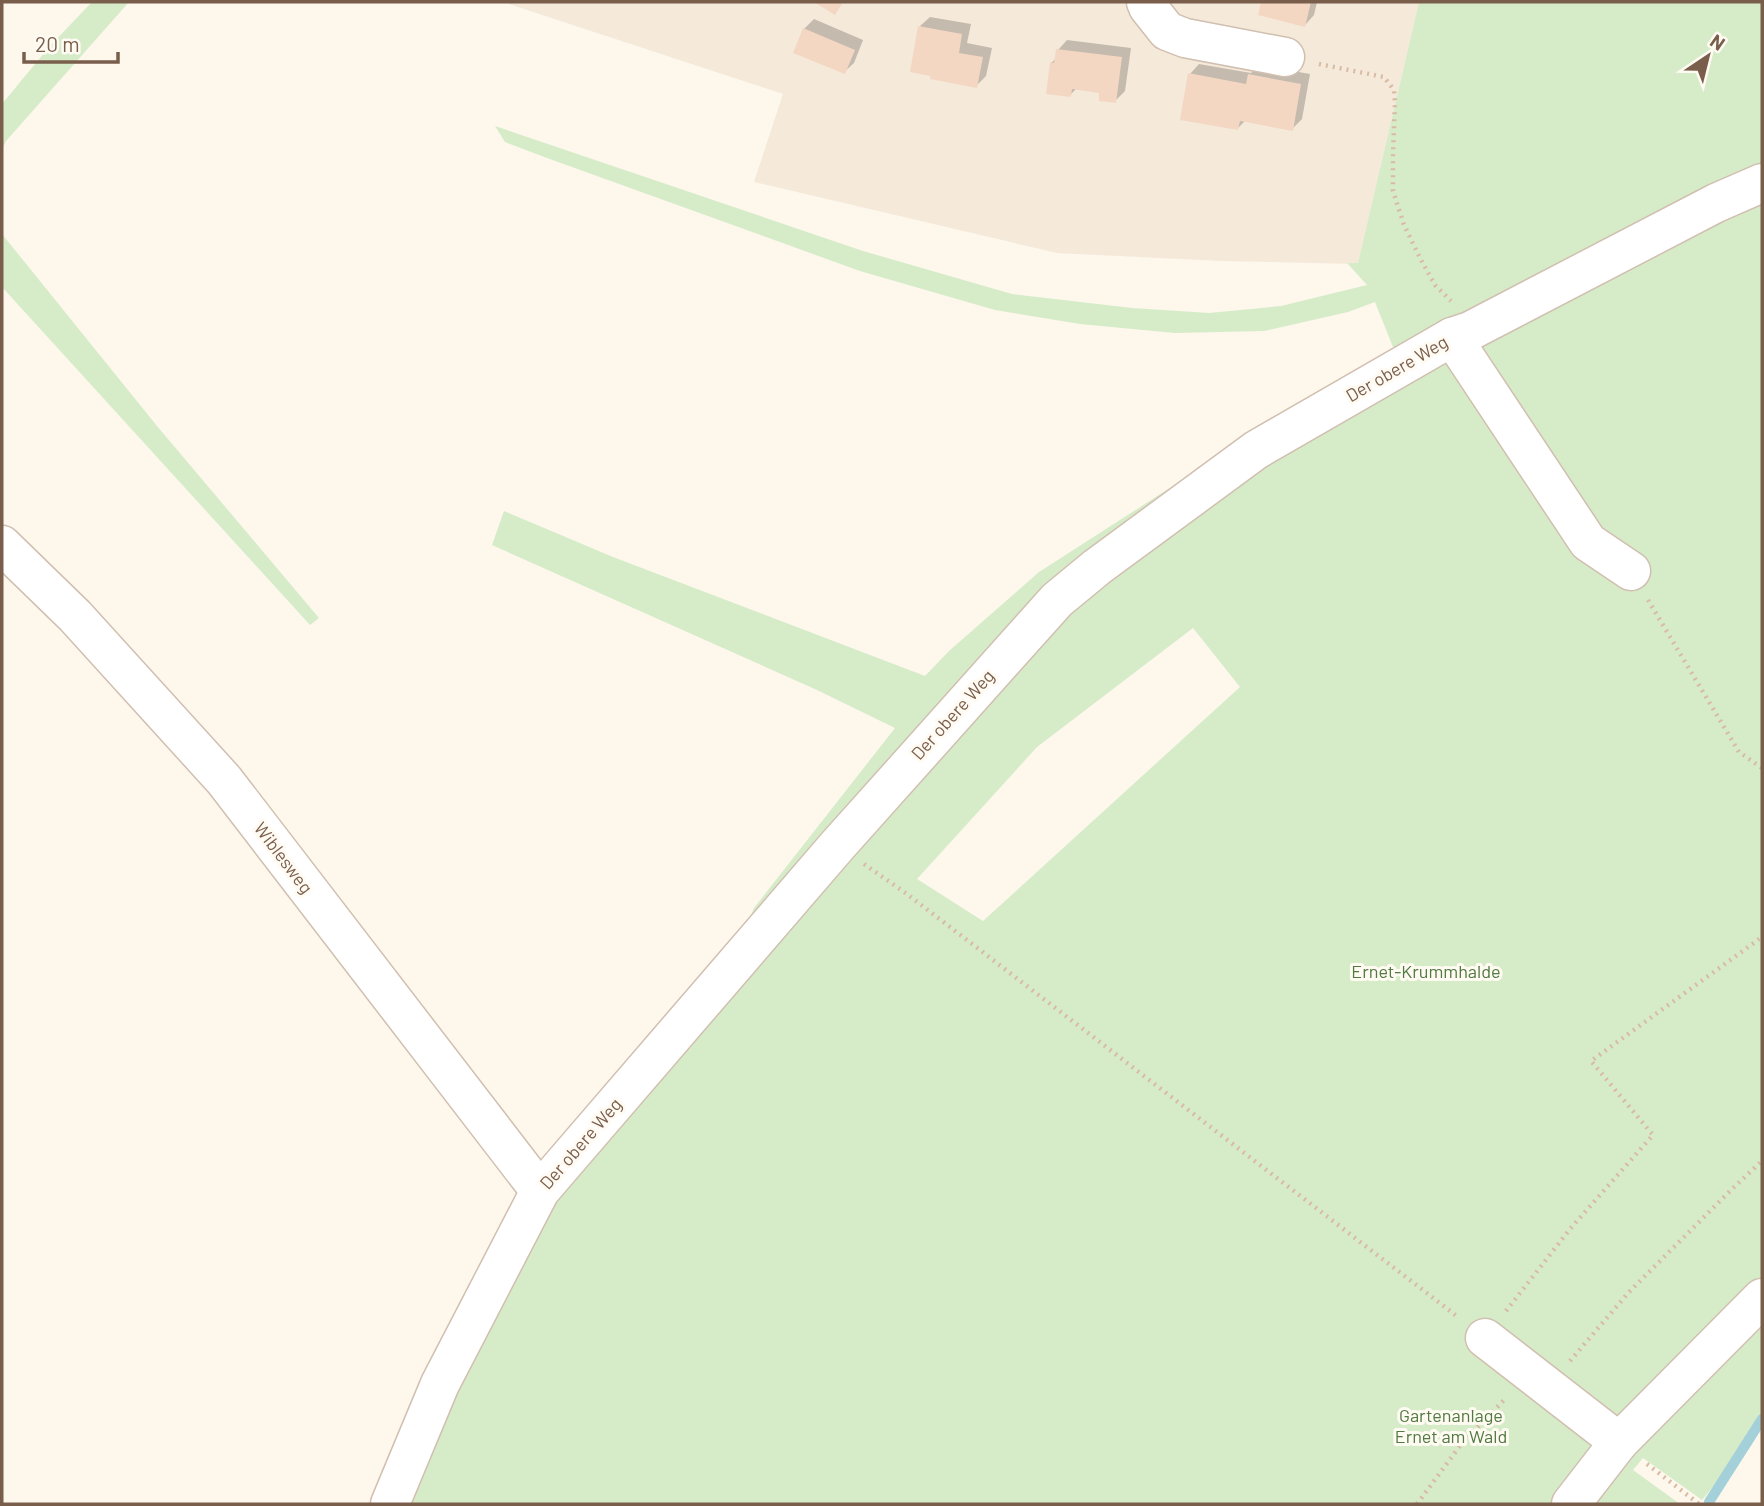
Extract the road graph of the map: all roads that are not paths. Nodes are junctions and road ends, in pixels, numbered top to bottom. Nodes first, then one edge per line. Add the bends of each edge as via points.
1 (1146, 2) edge
2 (1285, 57) road end
3 (1762, 183) edge
4 (1452, 320) junction
5 (2, 545) edge
6 (1631, 571) road end
7 (540, 1191) junction
8 (1762, 1298) edge
9 (1485, 1338) road end
10 (1619, 1442) junction
11 (390, 1504) edge
12 (1571, 1504) edge

1 - 2 lane via 1167,31
3 - 4 lane, Der obere Weg via 1470,331
4 - 6 lane via 1588,542
4 - 7 lane, Der obere Weg via 1256,450 1057,600 837,846
5 - 7 lane, Wiblesweg via 75,615 224,780
7 - 11 lane, Der obere Weg via 440,1384
8 - 10 lane
9 - 10 lane
10 - 12 lane

